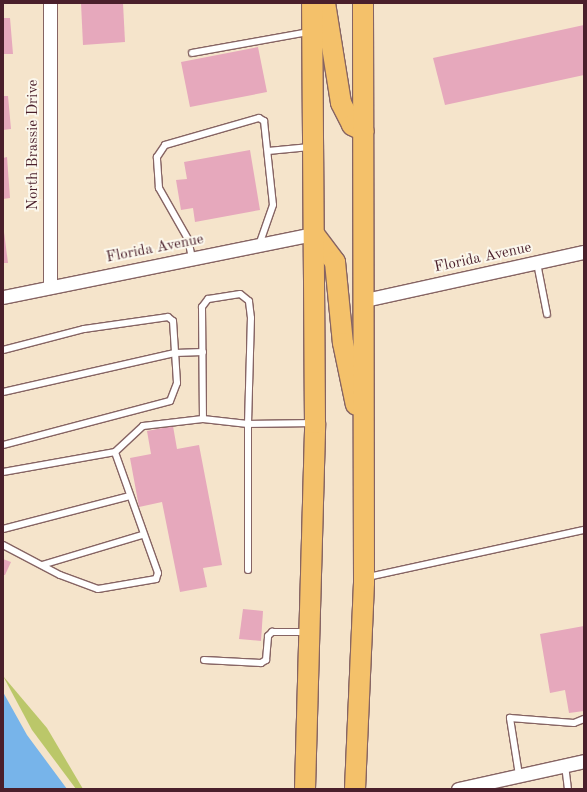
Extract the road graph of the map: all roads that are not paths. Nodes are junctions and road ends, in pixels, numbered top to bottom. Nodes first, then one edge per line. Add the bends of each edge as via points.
1 (50, 3) edge
2 (312, 3) edge
3 (325, 3) edge
4 (363, 3) edge
5 (312, 31) junction
6 (192, 53) dead end
7 (364, 131) junction
8 (313, 147) junction
9 (268, 151) junction
10 (314, 234) junction
11 (260, 245) junction
12 (584, 252) edge
13 (192, 258) junction
14 (537, 263) junction
15 (50, 287) junction
16 (3, 298) edge
17 (365, 300) junction
18 (547, 314) dead end
19 (3, 350) edge
20 (203, 352) junction
21 (175, 353) junction
22 (3, 392) edge
23 (203, 420) junction
24 (314, 423) junction
25 (248, 424) junction
26 (364, 444) junction
27 (3, 445) edge
28 (115, 452) junction
29 (3, 472) edge
30 (130, 496) junction
31 (3, 530) edge
32 (584, 530) edge
33 (142, 535) junction
34 (3, 545) edge
35 (42, 566) junction
36 (248, 570) dead end
37 (364, 578) junction
38 (310, 632) junction
39 (204, 660) dead end
40 (584, 719) edge
41 (584, 761) edge
42 (565, 765) junction
43 (519, 775) junction
44 (305, 789) edge
45 (355, 789) edge
46 (458, 789) edge
47 (568, 789) edge

1 - 15 street, North Brassie Drive
2 - 5 main road
3 - 7 main road via 341,103 352,125
4 - 7 main road
5 - 6 lane
5 - 8 main road
7 - 17 main road
8 - 9 lane
8 - 10 main road
9 - 11 lane via 273,205
9 - 13 lane via 264,121 259,118 165,145 157,157 159,188 188,239
10 - 11 street, Florida Avenue
10 - 24 main road
10 - 26 main road via 335,262 343,344
11 - 13 street, Florida Avenue
12 - 14 street, Florida Avenue
13 - 15 street, Florida Avenue
14 - 17 street, Florida Avenue
14 - 18 lane
15 - 16 street, Florida Avenue
17 - 26 main road
19 - 21 lane via 84,329 168,317 173,321
20 - 21 lane
20 - 23 lane
20 - 25 lane via 203,301 245,296 251,318
21 - 22 lane
21 - 27 lane via 176,393 170,401
23 - 25 lane
23 - 28 lane via 143,426
24 - 25 lane
24 - 38 main road
25 - 36 lane
26 - 37 main road
28 - 29 lane
28 - 30 lane
30 - 31 lane
30 - 33 lane
32 - 37 lane
33 - 35 lane
33 - 35 lane via 158,574 156,579 98,589
34 - 35 lane
37 - 45 main road
38 - 39 lane via 272,632 268,636 266,660 261,664
38 - 44 main road
40 - 43 lane via 574,723 510,718
41 - 42 street
42 - 43 street
42 - 47 lane
43 - 46 street

